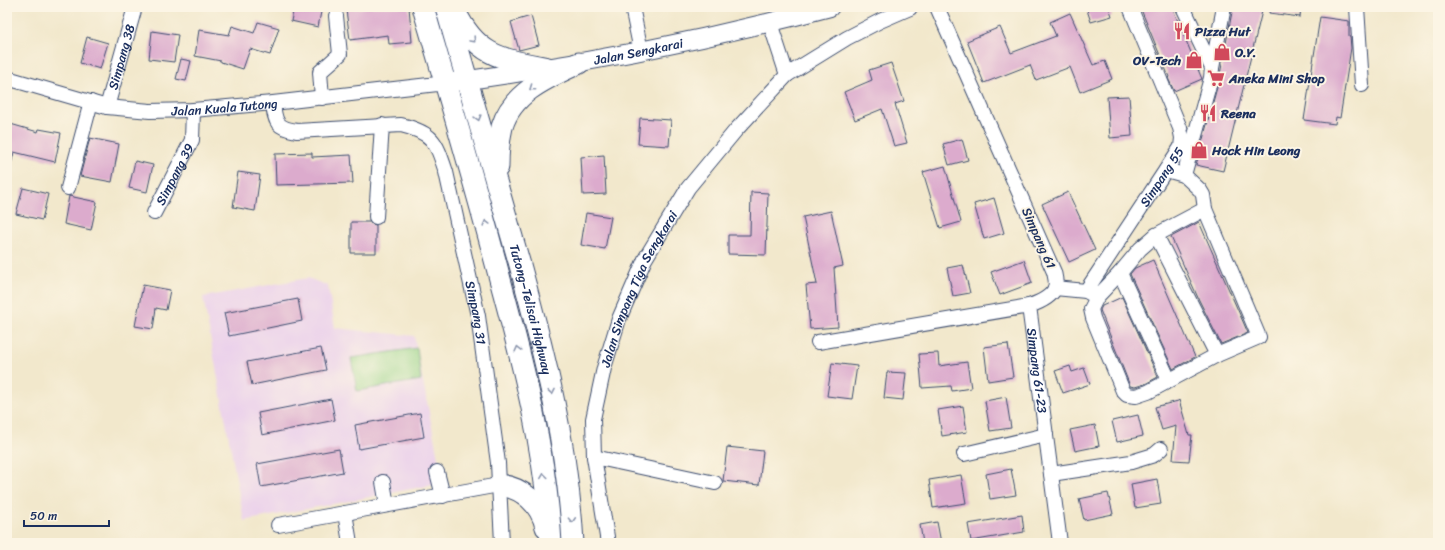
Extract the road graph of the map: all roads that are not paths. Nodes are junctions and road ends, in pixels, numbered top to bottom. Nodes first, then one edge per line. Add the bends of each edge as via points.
1 (135, 7) edge
2 (423, 7) edge
3 (446, 7) edge
4 (453, 7) edge
5 (632, 7) edge
6 (830, 7) edge
7 (937, 7) edge
8 (1130, 7) edge
9 (1183, 7) edge
10 (1224, 7) edge
11 (1358, 7) edge
12 (910, 8) edge
13 (336, 16) dead end
14 (779, 16) edge
15 (641, 51) junction
16 (579, 63) junction
17 (548, 68) junction
18 (1212, 68) junction
19 (787, 76) junction
20 (7, 78) edge
21 (467, 80) junction
22 (446, 83) junction
23 (1362, 85) dead end
24 (322, 98) junction
25 (91, 102) junction
26 (273, 103) junction
27 (107, 107) junction
28 (193, 110) junction
29 (382, 125) junction
30 (1166, 170) junction
31 (1184, 175) junction
32 (498, 184) junction
33 (68, 188) dead end
34 (1205, 209) junction
35 (154, 213) dead end
36 (376, 217) dead end
37 (1156, 235) junction
38 (1120, 239) junction
39 (1140, 249) junction
40 (1120, 273) junction
41 (1055, 288) junction
42 (1091, 294) junction
43 (1029, 306) junction
44 (818, 342) dead end
45 (1217, 355) junction
46 (1170, 380) junction
47 (1046, 435) junction
48 (1161, 449) dead end
49 (964, 454) dead end
50 (594, 457) junction
51 (437, 472) dead end
52 (1051, 474) junction
53 (383, 482) dead end
54 (715, 482) dead end
55 (499, 486) junction
56 (443, 496) junction
57 (387, 505) junction
58 (345, 513) junction
59 (278, 525) dead end
60 (350, 543) edge
61 (502, 543) edge
62 (550, 543) edge
63 (573, 543) edge
64 (608, 543) edge
65 (1060, 543) edge

1 - 27 street, Simpang 38
2 - 22 highway, Tutong–Telisai Highway
3 - 21 highway, Tutong–Telisai Highway
4 -> 17 highway via 466,32 480,47 509,61
5 - 15 street
6 - 14 main road, Jalan Sengkarai
7 - 41 street, Simpang 61 via 1054,272
8 - 30 street, Simpang 55 via 1180,128 1181,147
9 - 18 street
10 - 18 street
11 - 23 street
12 - 19 street, Jalan Simpang Tiga Sengkarai via 847,38
13 - 24 street via 340,54 320,72
14 - 15 main road, Jalan Sengkarai via 699,40
14 - 19 street
15 - 16 main road, Jalan Sengkarai
16 - 17 main road, Jalan Sengkarai
16 -> 32 highway via 554,74 517,100 501,132
17 - 21 main road, Jalan Sengkarai
18 - 31 street
19 - 50 street, Jalan Simpang Tiga Sengkarai via 736,130 688,188 645,258 619,319 604,368 593,419
20 - 25 street, Jalan Kuala Tutong
21 - 22 main road, Jalan Sengkarai
21 -> 32 highway, Tutong–Telisai Highway
22 - 24 street, Jalan Kuala Tutong
62 -> 22 highway, Tutong–Telisai Highway via 549,509 540,443 481,205
24 - 26 street, Jalan Kuala Tutong
25 - 27 street, Jalan Kuala Tutong
25 - 33 street
26 - 28 street, Jalan Kuala Tutong
26 - 29 street, Simpang 31 via 275,119 279,126 287,130
27 - 28 street, Jalan Kuala Tutong via 150,111
28 - 35 street, Simpang 39 via 192,140
29 - 36 street
29 - 55 street, Simpang 31 via 416,128 430,136 439,151 446,172 478,316
30 - 31 street
30 - 38 street, Simpang 55
31 - 34 street via 1200,190
32 -> 63 highway, Tutong–Telisai Highway via 548,372 563,447
34 - 37 street
34 - 45 street via 1259,337
37 - 39 street
37 - 45 street
38 - 39 street
38 - 42 street, Simpang 55
39 - 40 street
40 - 42 street
40 - 46 street
41 - 42 street
41 - 43 street via 1048,297
42 - 46 street via 1093,318 1123,391 1127,395 1136,396
43 - 44 street
43 - 47 street, Simpang 61-23
45 - 46 street
47 - 49 street
47 - 52 street, Simpang 61-23
48 - 52 street via 1154,455 1130,462
50 - 54 street
50 - 64 street, Jalan Simpang Tiga Sengkarai
51 - 56 street
52 - 65 street, Simpang 61-23
53 - 57 street
55 - 56 street
55 - 61 street, Simpang 31
55 - 62 highway via 508,486 534,502 544,517
56 - 57 street
57 - 58 street
58 - 59 street
58 - 60 street

